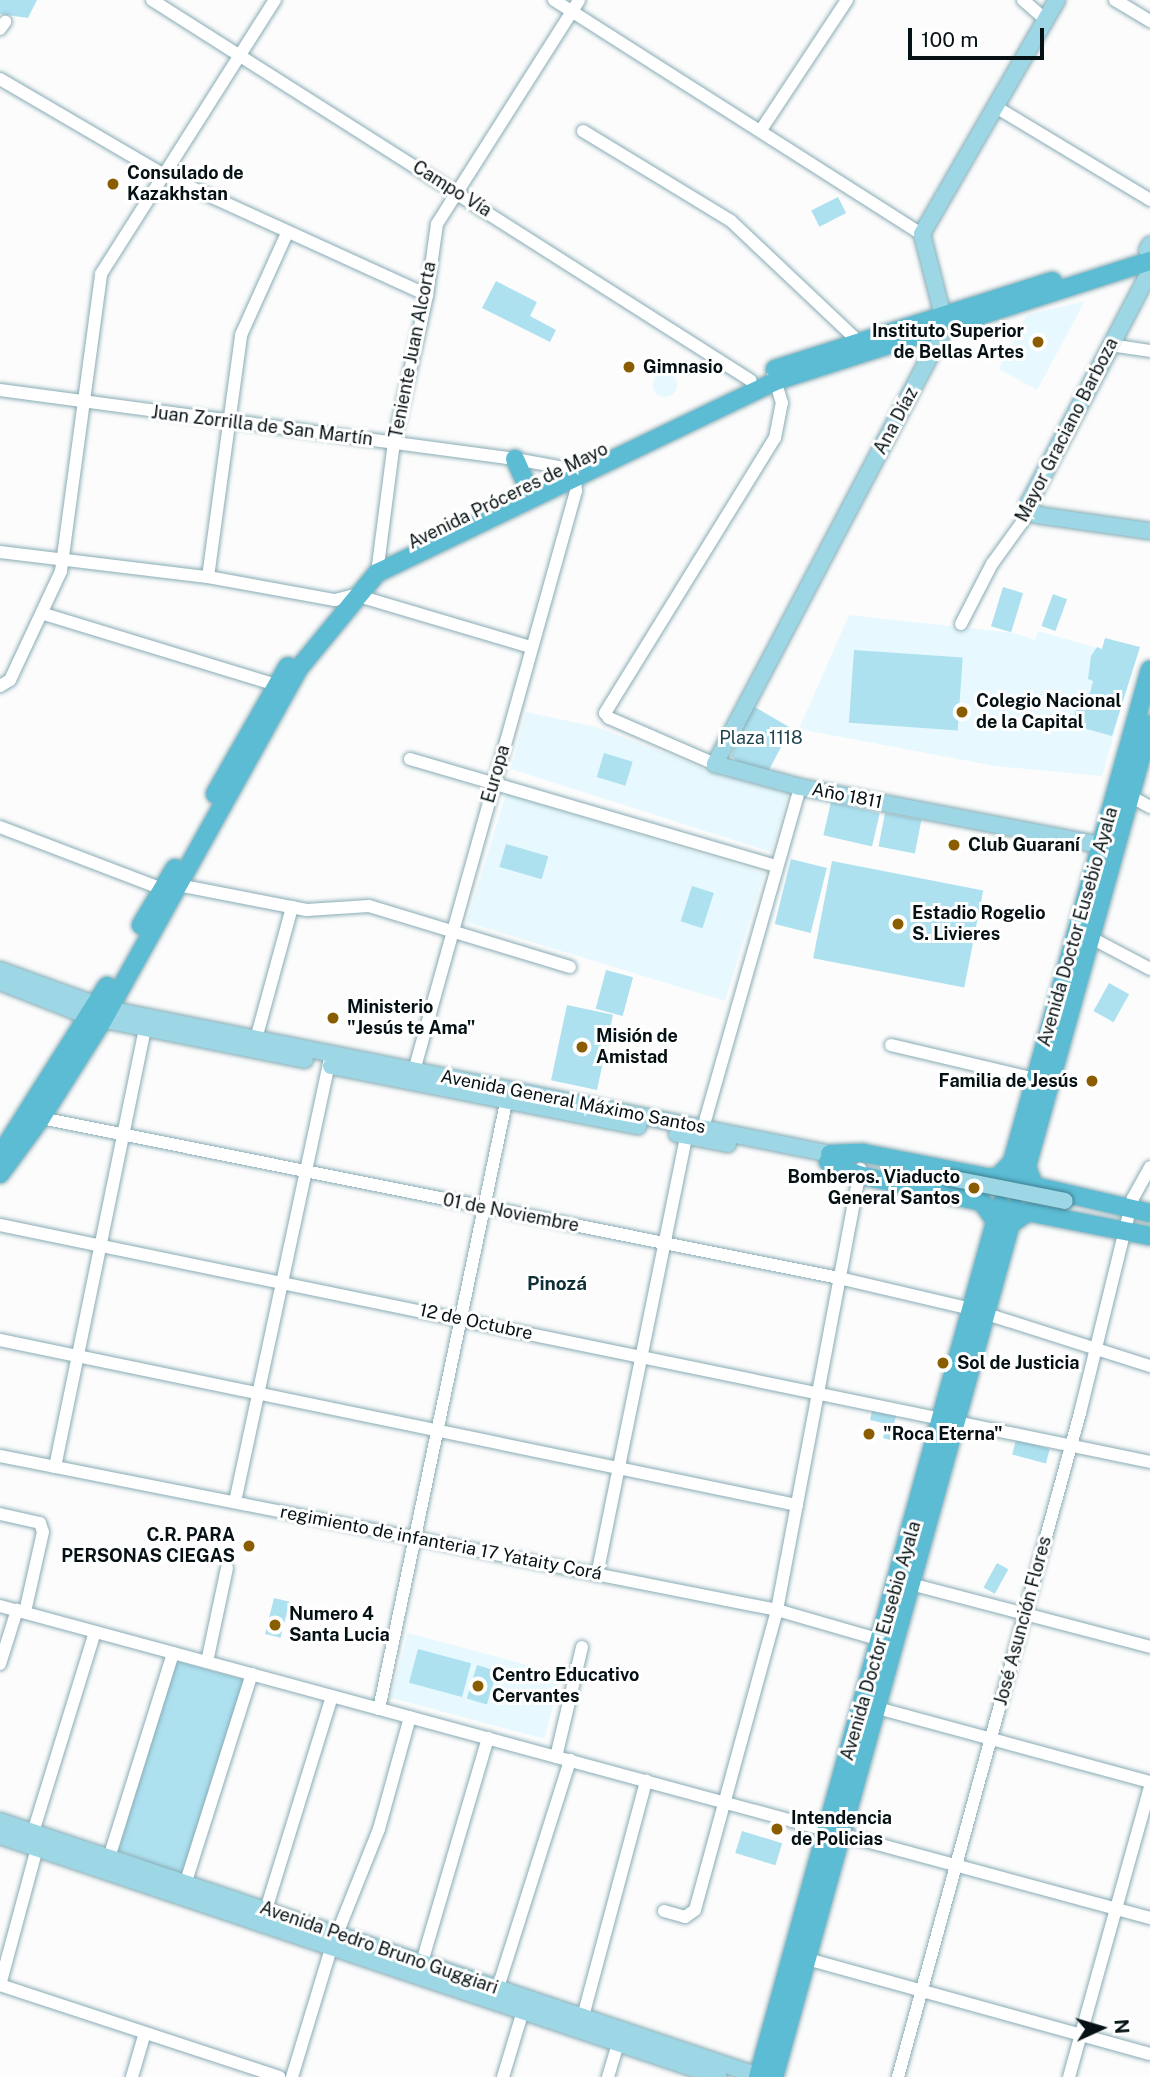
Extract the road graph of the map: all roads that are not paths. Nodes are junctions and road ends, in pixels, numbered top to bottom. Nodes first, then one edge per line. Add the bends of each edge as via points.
1 (152, 0) edge
2 (275, 0) edge
3 (554, 0) edge
4 (846, 0) edge
5 (1023, 0) edge
6 (1057, 0) edge
7 (1115, 0) edge
8 (576, 5) edge
9 (1046, 20) junction
10 (1150, 21) edge
11 (240, 57) junction
12 (0, 79) edge
13 (996, 107) junction
14 (761, 130) junction
15 (583, 131) dead end
16 (166, 176) junction
17 (457, 192) junction
18 (1150, 200) edge
19 (287, 233) junction
20 (922, 234) junction
21 (1149, 251) edge
22 (1150, 271) edge
23 (427, 296) junction
24 (943, 321) junction
25 (859, 342) junction
26 (1110, 345) junction
27 (1150, 351) edge
28 (774, 376) junction
29 (750, 380) junction
30 (0, 390) edge
31 (84, 402) junction
32 (229, 423) junction
33 (394, 442) junction
34 (515, 459) junction
35 (570, 472) junction
36 (527, 486) junction
37 (1031, 510) junction
38 (1150, 531) edge
39 (0, 552) edge
40 (63, 559) junction
41 (378, 566) junction
42 (208, 577) junction
43 (347, 597) junction
44 (44, 614) junction
45 (961, 624) dead end
46 (531, 647) junction
47 (1150, 670) edge
48 (5, 683) edge
49 (276, 685) junction
50 (1150, 725) edge
51 (410, 759) dead end
52 (715, 764) junction
53 (494, 780) junction
54 (800, 787) junction
55 (1130, 796) junction
56 (1150, 807) edge
57 (0, 827) edge
58 (1101, 845) junction
59 (777, 866) junction
60 (170, 887) junction
61 (292, 907) junction
62 (451, 933) junction
63 (1084, 934) junction
64 (570, 967) dead end
65 (1150, 969) edge
66 (0, 970) edge
67 (0, 982) edge
68 (99, 1013) junction
69 (145, 1029) junction
70 (256, 1039) junction
71 (891, 1045) dead end
72 (330, 1060) junction
73 (414, 1071) junction
74 (1035, 1079) junction
75 (507, 1095) junction
76 (41, 1118) junction
77 (695, 1132) junction
78 (124, 1135) junction
79 (0, 1155) edge
80 (829, 1158) junction
81 (1020, 1163) junction
82 (1150, 1167) edge
83 (887, 1169) junction
84 (305, 1171) junction
85 (860, 1171) junction
86 (0, 1174) edge
87 (1014, 1185) dead end
88 (486, 1208) junction
89 (1150, 1213) edge
90 (1005, 1215) junction
91 (1150, 1219) edge
92 (1129, 1220) junction
93 (0, 1225) edge
94 (1150, 1228) edge
95 (1150, 1236) edge
96 (665, 1244) junction
97 (101, 1248) junction
98 (839, 1278) junction
99 (282, 1282) junction
100 (978, 1312) junction
101 (462, 1319) junction
102 (0, 1340) edge
103 (1095, 1349) junction
104 (79, 1356) junction
105 (641, 1358) junction
106 (1150, 1366) edge
107 (258, 1391) junction
108 (820, 1395) junction
109 (952, 1418) junction
110 (438, 1430) junction
111 (1072, 1444) junction
112 (0, 1456) edge
113 (1150, 1462) edge
114 (618, 1466) junction
115 (55, 1467) junction
116 (235, 1502) junction
117 (797, 1505) junction
118 (0, 1514) edge
119 (416, 1539) junction
120 (227, 1567) dead end
121 (597, 1575) junction
122 (906, 1583) junction
123 (0, 1606) edge
124 (777, 1610) junction
125 (21, 1611) junction
126 (1025, 1615) junction
127 (95, 1632) junction
128 (881, 1640) junction
129 (582, 1647) dead end
130 (1150, 1647) edge
131 (173, 1653) junction
132 (207, 1662) junction
133 (0, 1664) edge
134 (253, 1674) junction
135 (332, 1696) junction
136 (871, 1706) junction
137 (379, 1709) junction
138 (410, 1717) junction
139 (488, 1738) junction
140 (991, 1738) junction
141 (556, 1756) junction
142 (570, 1760) junction
143 (646, 1781) junction
144 (1150, 1782) edge
145 (1150, 1787) edge
146 (724, 1802) junction
147 (0, 1821) edge
148 (33, 1832) junction
149 (836, 1832) junction
150 (0, 1836) edge
151 (37, 1848) junction
152 (107, 1864) junction
153 (956, 1865) junction
154 (184, 1890) junction
155 (1116, 1909) junction
156 (664, 1911) dead end
157 (264, 1917) junction
158 (1150, 1918) edge
159 (335, 1941) junction
160 (800, 1957) junction
161 (420, 1969) junction
162 (0, 1985) edge
163 (922, 1990) junction
164 (496, 1995) junction
165 (524, 2004) junction
166 (582, 2024) junction
167 (1081, 2035) junction
168 (144, 2036) junction
169 (621, 2037) junction
170 (1150, 2054) edge
171 (132, 2077) edge
172 (279, 2077) edge
173 (292, 2077) edge
174 (503, 2077) edge
175 (608, 2077) edge
176 (719, 2077) edge
177 (763, 2077) edge
178 (898, 2077) edge
179 (1069, 2077) edge

1 - 11 street, Campo Vía
2 - 11 street
3 - 8 street
4 - 14 street
5 - 9 street
6 - 9 main road
7 - 10 street
8 - 14 street
8 - 17 street, Teniente Juan Alcorta
9 - 13 main road
11 - 16 street
11 - 17 street, Campo Vía
12 - 16 street
13 - 18 street
13 - 20 main road
14 - 20 street
15 - 25 street via 731,221
16 - 19 street
16 - 31 street via 102,274
17 - 23 street, Teniente Juan Alcorta via 435,232
17 - 29 street, Campo Vía
19 - 23 street
19 - 32 street via 241,335
20 - 24 main road
21 - 24 highway, Avenida Próceres de Mayo
21 - 24 highway, Avenida Próceres de Mayo via 992,299
22 - 26 main road, Mayor Graciano Barboza
23 - 33 street, Teniente Juan Alcorta
24 - 25 highway, Avenida Próceres de Mayo
24 - 28 highway, Avenida Próceres de Mayo
24 - 52 main road, Ana Díaz
25 - 28 highway, Avenida Próceres de Mayo
26 - 27 street
26 - 37 main road, Mayor Graciano Barboza via 1029,498
28 - 29 highway, Avenida Próceres de Mayo
28 - 35 highway, Avenida Próceres de Mayo
28 - 52 street, Año 1811 via 782,412 775,438 605,713
29 - 35 highway, Avenida Próceres de Mayo
30 - 31 street, Juan Zorrilla de San Martín
31 - 32 street, Juan Zorrilla de San Martín
31 - 40 street
32 - 33 street, Juan Zorrilla de San Martín
32 - 42 street
33 - 34 street, Juan Zorrilla de San Martín
33 - 41 street, Teniente Juan Alcorta
34 - 35 street, Juan Zorrilla de San Martín
34 - 36 highway
35 - 36 highway, Avenida Próceres de Mayo
35 - 41 highway, Avenida Próceres de Mayo
35 - 46 street, Europa via 576,491
36 - 41 highway, Avenida Próceres de Mayo
37 - 38 main road
37 - 45 street, Mayor Graciano Barboza via 992,564
39 - 40 street
40 - 42 street
40 - 44 street
41 - 43 highway, Avenida Próceres de Mayo
42 - 43 street
43 - 46 street
43 - 49 highway, Avenida Próceres de Mayo
43 - 60 highway, Avenida Próceres de Mayo via 299,668
44 - 48 street
44 - 49 street
46 - 53 street, Europa
47 - 58 highway, Avenida Doctor Eusebio Ayala
49 - 60 highway, Avenida Próceres de Mayo
50 - 55 highway, Avenida Doctor Eusebio Ayala
51 - 53 street
52 - 54 main road, Año 1811
53 - 59 street
53 - 62 street, Europa
54 - 58 main road, Año 1811
54 - 59 street
55 - 56 street
55 - 63 highway, Avenida Doctor Eusebio Ayala
57 - 60 street
58 - 63 highway, Avenida Doctor Eusebio Ayala
59 - 77 street
60 - 61 street
60 - 68 highway, Avenida Próceres de Mayo
61 - 62 street via 319,911 369,906
61 - 70 street
62 - 64 street
62 - 73 street, Europa
63 - 65 street
63 - 74 highway, Avenida Doctor Eusebio Ayala
63 - 81 highway, Avenida Doctor Eusebio Ayala
66 - 68 main road, Avenida General Máximo Santos
67 - 68 main road, Avenida General Máximo Santos
68 - 69 main road, Avenida General Máximo Santos
68 - 70 main road, Avenida General Máximo Santos
68 - 76 highway
68 - 79 highway
69 - 72 main road, Avenida General Máximo Santos
69 - 78 street
70 - 72 main road, Avenida General Máximo Santos
71 - 74 street
72 - 73 main road, Avenida General Máximo Santos
72 - 75 main road, Avenida General Máximo Santos
72 - 84 street
73 - 75 main road, Avenida General Máximo Santos
74 - 81 highway, Avenida Doctor Eusebio Ayala
75 - 77 main road, Avenida General Máximo Santos
75 - 88 street
76 - 78 street, 01 de Noviembre
76 - 86 highway
77 - 80 main road, Avenida General Máximo Santos
77 - 96 street
78 - 84 street, 01 de Noviembre
78 - 97 street
80 - 81 highway via 863,1153 990,1178
80 - 83 main road, Avenida General Máximo Santos
80 - 85 highway
81 - 87 highway, Avenida Doctor Eusebio Ayala
81 - 92 highway via 1034,1186
82 - 92 street, José Asunción Flores
83 - 85 main road, Avenida General Máximo Santos
83 - 92 main road, Avenida General Máximo Santos, bridge
84 - 88 street, 01 de Noviembre
84 - 99 street
85 - 90 highway via 982,1202
85 - 98 street
88 - 96 street, 01 de Noviembre
88 - 101 street
89 - 92 highway
90 - 92 highway via 1028,1212
90 - 100 highway, Avenida Doctor Eusebio Ayala
91 - 92 main road, Avenida General Máximo Santos
92 - 94 main road, Avenida General Máximo Santos
92 - 95 highway
92 - 103 street, José Asunción Flores
93 - 97 street, 12 de Octubre
96 - 98 street, 01 de Noviembre
96 - 105 street
97 - 99 street, 12 de Octubre
97 - 104 street
98 - 100 street, 01 de Noviembre
98 - 108 street
99 - 101 street, 12 de Octubre
99 - 107 street
100 - 103 street, 01 de Noviembre
100 - 109 highway, Avenida Doctor Eusebio Ayala
101 - 105 street, 12 de Octubre
101 - 110 street
102 - 104 street
103 - 106 street, 01 de Noviembre
103 - 111 street, José Asunción Flores
104 - 107 street
104 - 115 street
105 - 108 street, 12 de Octubre
105 - 114 street
107 - 110 street
107 - 116 street
108 - 109 street, 12 de Octubre
108 - 117 street
109 - 111 street, 12 de Octubre
109 - 122 highway, Avenida Doctor Eusebio Ayala
110 - 114 street
110 - 119 street
111 - 113 street, 12 de Octubre
111 - 126 street, José Asunción Flores
112 - 115 street, regimiento de infanteria 17 Yataity Corá
114 - 117 street
114 - 121 street
115 - 116 street, regimiento de infanteria 17 Yataity Corá
116 - 119 street, regimiento de infanteria 17 Yataity Corá
117 - 124 street
118 - 125 street via 40,1523 43,1542
119 - 121 street, regimiento de infanteria 17 Yataity Corá
119 - 137 street
120 - 132 street
121 - 124 street, regimiento de infanteria 17 Yataity Corá
122 - 126 street
122 - 128 highway, Avenida Doctor Eusebio Ayala
122 - 136 highway, Avenida Doctor Eusebio Ayala
123 - 125 street
124 - 128 street, regimiento de infanteria 17 Yataity Corá
124 - 146 street
125 - 127 street
125 - 133 street
126 - 130 street
126 - 140 street, José Asunción Flores
127 - 131 street
127 - 148 street
128 - 136 highway, Avenida Doctor Eusebio Ayala
129 - 141 street
131 - 132 street
131 - 152 street
132 - 134 street
134 - 135 street
134 - 154 street
135 - 137 street
135 - 157 street
136 - 140 street
136 - 149 highway, Avenida Doctor Eusebio Ayala
137 - 138 street
138 - 139 street
138 - 159 street via 379,1829
139 - 141 street
139 - 161 street
140 - 144 street
140 - 153 street, José Asunción Flores
141 - 142 street
142 - 143 street
142 - 164 street
143 - 146 street
143 - 166 street
145 - 155 street
146 - 149 street
146 - 156 street via 695,1910 685,1917
147 - 148 main road, Avenida Pedro Bruno Guggiari
148 - 151 street
148 - 152 main road, Avenida Pedro Bruno Guggiari
149 - 153 street
149 - 160 highway, Avenida Doctor Eusebio Ayala
150 - 151 main road, Avenida Pedro Bruno Guggiari
151 - 152 main road, Avenida Pedro Bruno Guggiari
151 - 162 street
152 - 154 main road, Avenida Pedro Bruno Guggiari
153 - 155 street
153 - 163 street, José Asunción Flores
154 - 157 main road, Avenida Pedro Bruno Guggiari
155 - 158 street
155 - 167 street
157 - 159 main road, Avenida Pedro Bruno Guggiari
159 - 161 main road, Avenida Pedro Bruno Guggiari
159 - 173 street
160 - 163 street
160 - 177 highway, Avenida Doctor Eusebio Ayala
161 - 164 main road, Avenida Pedro Bruno Guggiari
162 - 168 street
163 - 167 street
163 - 178 street, José Asunción Flores
164 - 165 main road, Avenida Pedro Bruno Guggiari
165 - 166 main road, Avenida Pedro Bruno Guggiari
165 - 174 street
166 - 169 main road, Avenida Pedro Bruno Guggiari
167 - 170 street
167 - 179 street
168 - 171 street
168 - 172 street
169 - 175 street
169 - 176 main road, Avenida Pedro Bruno Guggiari
169 - 177 main road, Avenida Pedro Bruno Guggiari

